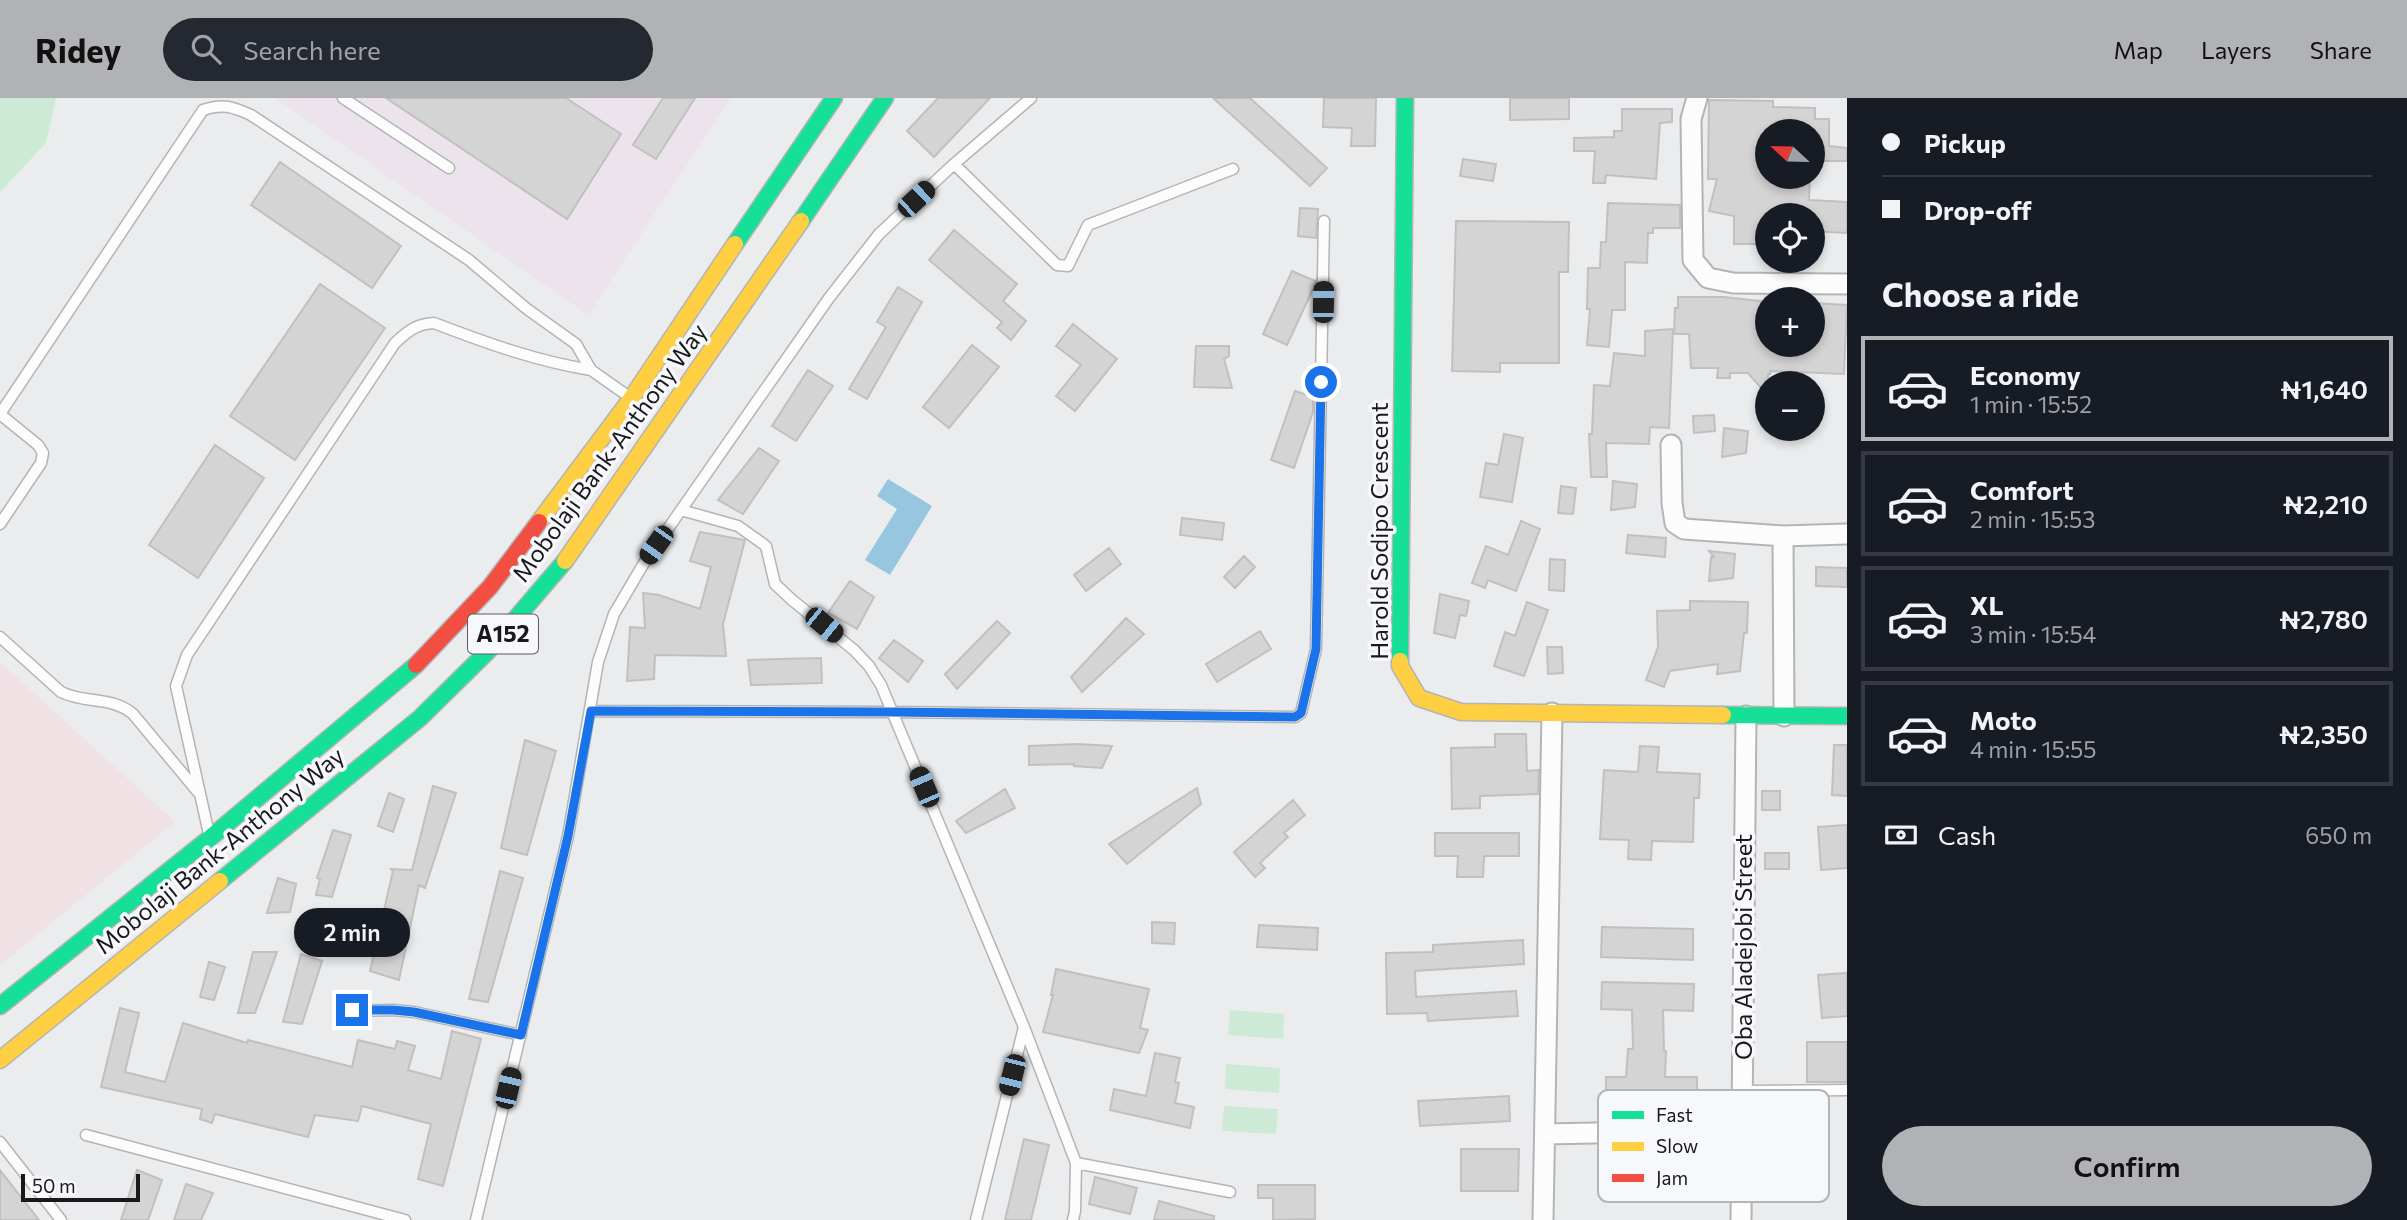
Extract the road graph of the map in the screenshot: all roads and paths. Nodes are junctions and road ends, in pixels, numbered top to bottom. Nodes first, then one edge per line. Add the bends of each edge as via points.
1 (343, 98) edge
2 (834, 98) edge
3 (885, 98) edge
4 (1031, 98) edge
5 (1405, 98) edge
6 (1697, 98) edge
7 (954, 164) junction
8 (449, 168) dead end
9 (1233, 169) dead end
10 (1324, 221) dead end
11 (1847, 284) edge
12 (591, 370) junction
13 (631, 399) junction
14 (0, 414) edge
15 (1671, 445) dead end
16 (681, 510) junction
17 (0, 524) edge
18 (1847, 534) edge
19 (1783, 536) junction
20 (0, 637) edge
21 (591, 711) junction
22 (892, 712) junction
23 (1552, 713) junction
24 (1746, 716) junction
25 (1784, 716) junction
26 (1847, 716) edge
27 (201, 795) junction
28 (210, 838) junction
29 (0, 1006) edge
30 (352, 1010) dead end
31 (1024, 1027) junction
32 (521, 1035) junction
33 (0, 1060) edge
34 (1743, 1090) edge
35 (1829, 1090) edge
36 (1847, 1090) edge
37 (1598, 1133) edge
38 (1545, 1134) junction
39 (86, 1135) dead end
40 (0, 1142) edge
41 (1076, 1163) junction
42 (1230, 1192) dead end
43 (1741, 1202) edge
44 (61, 1220) edge
45 (405, 1220) edge
46 (476, 1220) edge
47 (976, 1220) edge
48 (1073, 1220) edge
49 (1543, 1220) edge
50 (1741, 1220) edge

1 - 8 lane
2 - 13 main road, Mobolaji Bank-Anthony Way / A152
3 - 33 main road, Mobolaji Bank-Anthony Way / A152 via 574,550 487,652 420,718
4 - 7 lane
5 - 23 main road, Harold Sodipo Crescent via 1401,666 1419,698 1461,712
6 - 11 street via 1691,119 1693,260 1708,278 1733,283
7 - 9 lane via 1057,265 1068,266 1088,225
7 - 16 lane via 879,234
10 - 22 lane via 1316,649 1301,713 1295,717
12 - 13 lane
12 - 14 lane via 576,344 469,260 251,116 229,105 216,105 203,110
12 - 27 lane via 511,352 434,323 410,329 395,343 187,655 176,686
13 - 28 main road, Mobolaji Bank-Anthony Way / A152 via 490,587 443,637 407,674
14 - 17 lane via 43,453
15 - 19 street via 1675,523 1704,532
16 - 21 lane via 614,614 598,662
16 - 22 lane via 738,526 766,546 775,584 869,666
18 - 19 street
19 - 25 street
20 - 27 lane via 61,692 123,706
21 - 22 lane
21 - 32 lane via 568,836
22 - 31 lane
23 - 24 main road, Harold Sodipo Crescent
23 - 38 street
24 - 25 main road, Harold Sodipo Crescent
24 - 34 street, Oba Aladejobi Street
25 - 26 main road, Harold Sodipo Crescent
27 - 28 lane
28 - 29 main road, Mobolaji Bank-Anthony Way / A152
30 - 32 lane via 414,1012
31 - 41 lane
31 - 47 lane
32 - 46 lane
35 - 36 lane
37 - 38 street
38 - 49 street
39 - 45 lane
40 - 44 lane
41 - 42 lane
41 - 48 lane
43 - 50 street, Oba Aladejobi Street

